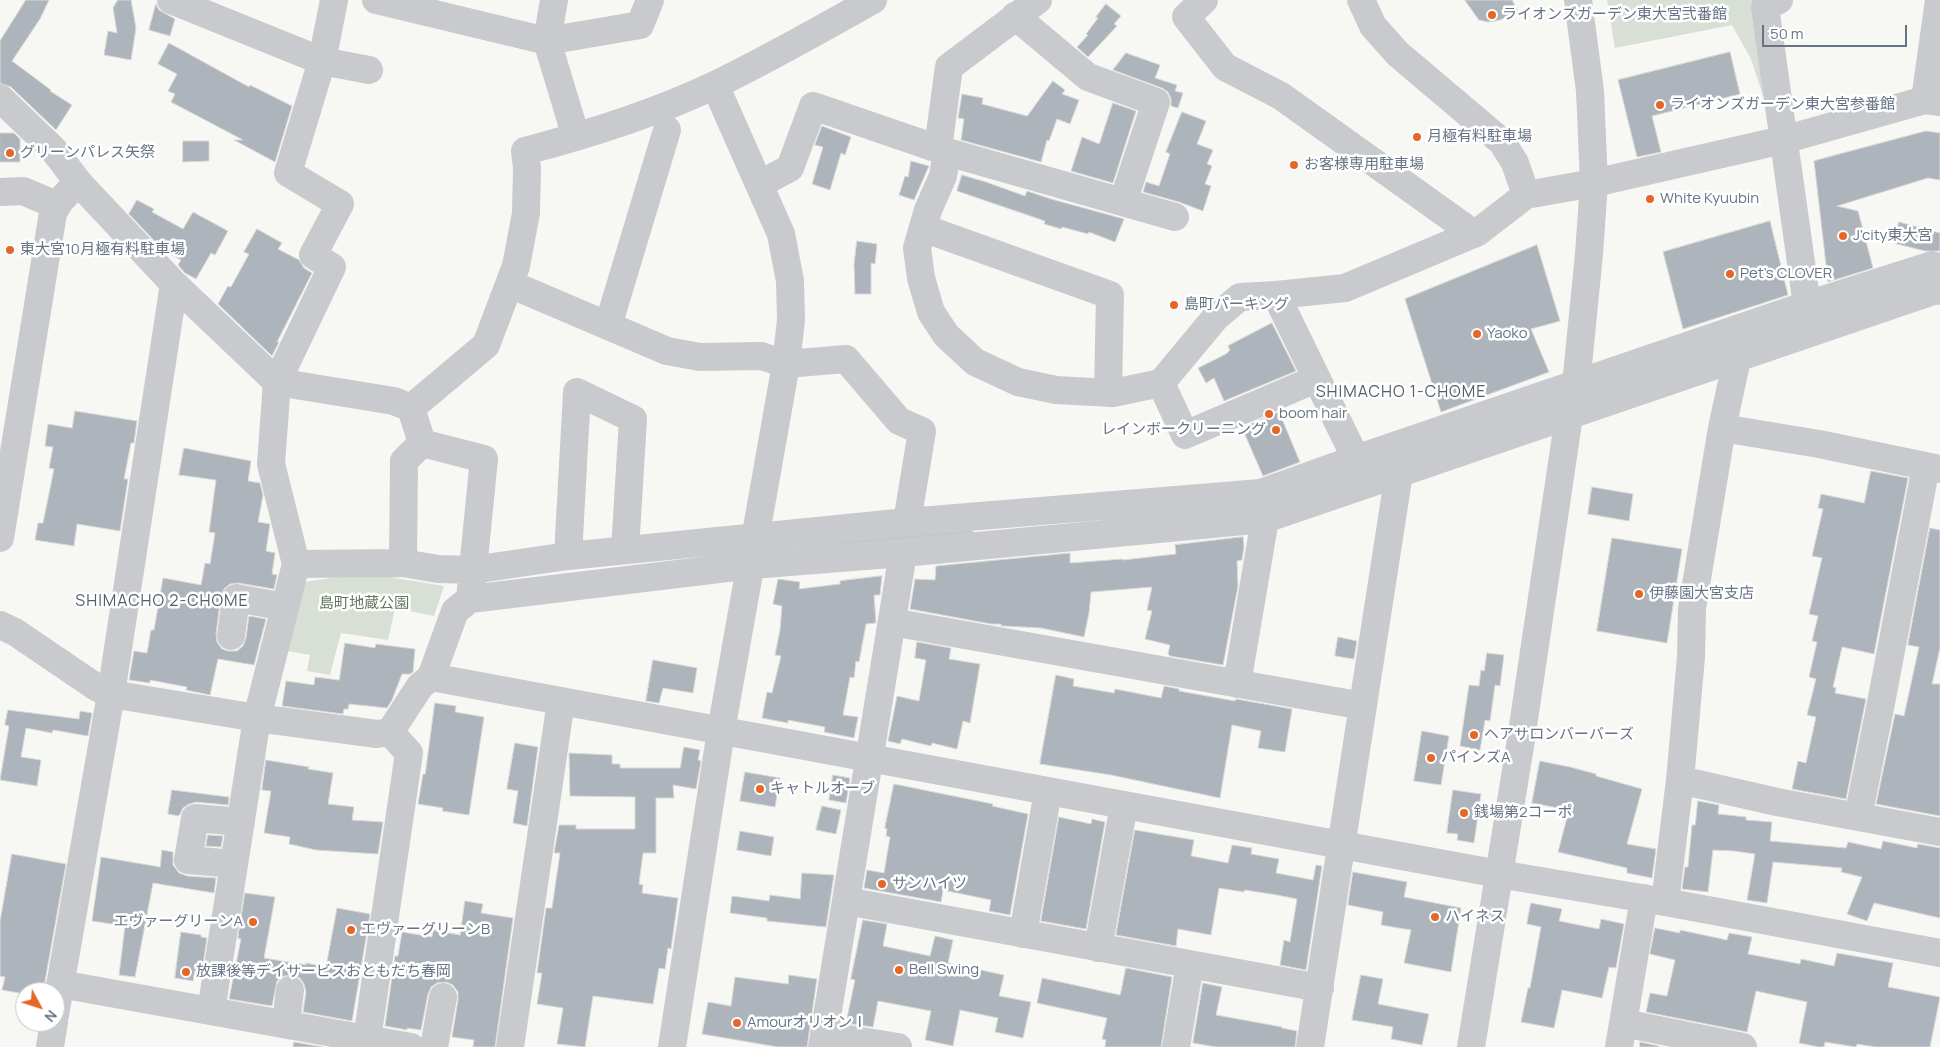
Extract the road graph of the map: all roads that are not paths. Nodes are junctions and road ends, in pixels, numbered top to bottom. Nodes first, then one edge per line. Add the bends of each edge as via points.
1 (171, 0) edge
2 (334, 0) edge
3 (376, 0) edge
4 (554, 0) edge
5 (650, 0) edge
6 (873, 0) edge
7 (1038, 0) edge
8 (1204, 0) edge
9 (1361, 0) edge
10 (1578, 0) edge
11 (1779, 0) edge
12 (1939, 0) edge
13 (1015, 16) junction
14 (547, 41) junction
15 (322, 61) junction
16 (369, 70) dead end
17 (715, 85) junction
18 (0, 98) edge
19 (1932, 101) edge
20 (667, 130) dead end
21 (576, 137) junction
22 (1783, 140) junction
23 (942, 150) junction
24 (78, 182) junction
25 (1594, 183) junction
26 (760, 184) junction
27 (0, 192) edge
28 (1526, 194) junction
29 (1123, 202) junction
30 (56, 205) junction
31 (1175, 217) dead end
32 (923, 228) junction
33 (1474, 234) junction
34 (1940, 268) edge
35 (174, 284) junction
36 (510, 284) junction
37 (1940, 291) edge
38 (1276, 295) junction
39 (1807, 306) junction
40 (608, 326) junction
41 (1737, 360) junction
42 (786, 364) junction
43 (1316, 379) junction
44 (277, 382) junction
45 (1161, 383) junction
46 (1576, 386) junction
47 (1108, 393) junction
48 (411, 408) junction
49 (1569, 416) junction
50 (1722, 428) junction
51 (422, 443) junction
52 (1356, 459) junction
53 (1933, 467) edge
54 (1399, 473) junction
55 (1265, 519) junction
56 (907, 522) junction
57 (756, 537) junction
58 (0, 538) edge
59 (625, 550) junction
60 (903, 553) junction
61 (568, 556) junction
62 (404, 563) junction
63 (296, 564) junction
64 (752, 565) junction
65 (472, 570) junction
66 (470, 599) junction
67 (285, 607) junction
68 (892, 622) junction
69 (0, 625) edge
70 (231, 636) dead end
71 (431, 677) junction
72 (1237, 684) junction
73 (111, 694) junction
74 (561, 701) junction
75 (1363, 706) junction
76 (257, 718) junction
77 (390, 732) junction
78 (722, 732) junction
79 (870, 758) junction
80 (1680, 780) junction
81 (1048, 791) junction
82 (1124, 805) junction
83 (1858, 817) junction
84 (241, 822) junction
85 (1940, 832) edge
86 (1342, 845) junction
87 (234, 864) junction
88 (1499, 874) junction
89 (1654, 900) junction
90 (846, 901) junction
91 (1023, 934) junction
92 (1098, 948) junction
93 (1940, 954) edge
94 (1190, 964) junction
95 (60, 982) edge
96 (65, 985) edge
97 (1320, 988) junction
98 (290, 990) dead end
99 (443, 997) dead end
100 (211, 1011) junction
101 (286, 1024) junction
102 (52, 1032) edge
103 (1621, 1035) edge
104 (367, 1039) junction
105 (823, 1041) edge
106 (402, 1046) edge
107 (50, 1047) edge
108 (434, 1047) edge
109 (510, 1047) edge
110 (672, 1047) edge
111 (898, 1047) edge
112 (1176, 1047) edge
113 (1310, 1047) edge
114 (1471, 1047) edge
115 (1743, 1047) edge

1 - 15 street
2 - 15 street
3 - 14 street
4 - 14 street
5 - 14 street via 640,25
6 - 17 street
7 - 13 street
8 - 33 street via 1186,18 1225,67 1281,96
9 - 28 street via 1373,26 1398,54 1502,142 1515,163
10 - 25 street via 1590,91
11 - 22 street via 1766,7
12 - 19 street
13 - 23 street via 949,67
13 - 29 street via 1088,76 1156,102
14 - 21 street
15 - 16 street
15 - 44 street via 288,173 340,204 313,255 332,268
17 - 21 street via 656,110
17 - 26 street
18 - 24 street via 53,149
19 - 22 street
20 - 40 street
21 - 36 street via 525,151 526,214
22 - 25 street
22 - 39 street
23 - 26 street via 813,106 790,168
23 - 29 street
23 - 32 street via 943,176
24 - 30 street
24 - 35 street
25 - 28 street
25 - 46 street
26 - 42 street via 787,255 791,320
27 - 30 street via 23,192
28 - 33 street
29 - 31 street
30 - 58 street
32 - 47 street via 917,248 921,278 932,312 946,335 975,362 1018,382 1056,390
32 - 47 street via 1110,295
33 - 38 street via 1345,288
34 - 39 street via 1932,265
35 - 44 street
35 - 73 street
36 - 40 street
36 - 48 street via 486,345
37 - 41 street
38 - 43 street
38 - 45 street via 1240,297 1216,317
39 - 46 street
40 - 42 street via 667,351 700,357 761,356
41 - 49 street
41 - 50 street
42 - 56 street via 846,359 899,421 922,431
42 - 57 street
43 - 45 street via 1185,435
43 - 52 street
44 - 48 street via 394,401
44 - 63 street via 271,464
45 - 47 street
46 - 49 street
46 - 52 street
48 - 51 street
49 - 54 street
49 - 88 street
50 - 53 street
50 - 80 street via 1692,609
51 - 62 street via 404,461
51 - 65 street via 484,459
52 - 56 street via 1261,493
53 - 83 street
54 - 55 street
54 - 75 street
55 - 60 street
55 - 72 street
56 - 57 street
57 - 59 street
57 - 64 street
59 - 61 street
59 - 61 street via 633,418 577,392
60 - 64 street
60 - 68 street
61 - 65 street
62 - 63 street
62 - 65 street
63 - 67 street
64 - 66 street
64 - 78 street
65 - 66 street
66 - 71 street via 455,611
67 - 70 street via 236,598
67 - 76 street
68 - 72 street
68 - 79 street
69 - 73 street
71 - 74 street
71 - 77 street via 420,686
72 - 75 street
73 - 76 street
73 - 95 street
74 - 78 street
74 - 109 street
75 - 86 street
76 - 77 street via 377,734
76 - 84 street
77 - 104 street via 409,754
78 - 79 street
78 - 110 street
79 - 81 street
79 - 90 street
80 - 83 street
80 - 89 street
81 - 82 street
81 - 91 street
82 - 86 street
82 - 92 street
83 - 85 street
84 - 87 street
84 - 87 street via 195,818 188,860
86 - 88 street
86 - 97 street
87 - 100 street
88 - 89 street
88 - 114 street
89 - 93 street
89 - 103 street
90 - 91 street
90 - 105 street
91 - 92 street
92 - 94 street
94 - 97 street
94 - 112 street
96 - 100 street
97 - 113 street
98 - 101 street
99 - 108 street
100 - 101 street
101 - 104 street
102 - 107 street
103 - 115 street
104 - 106 street
105 - 111 street

